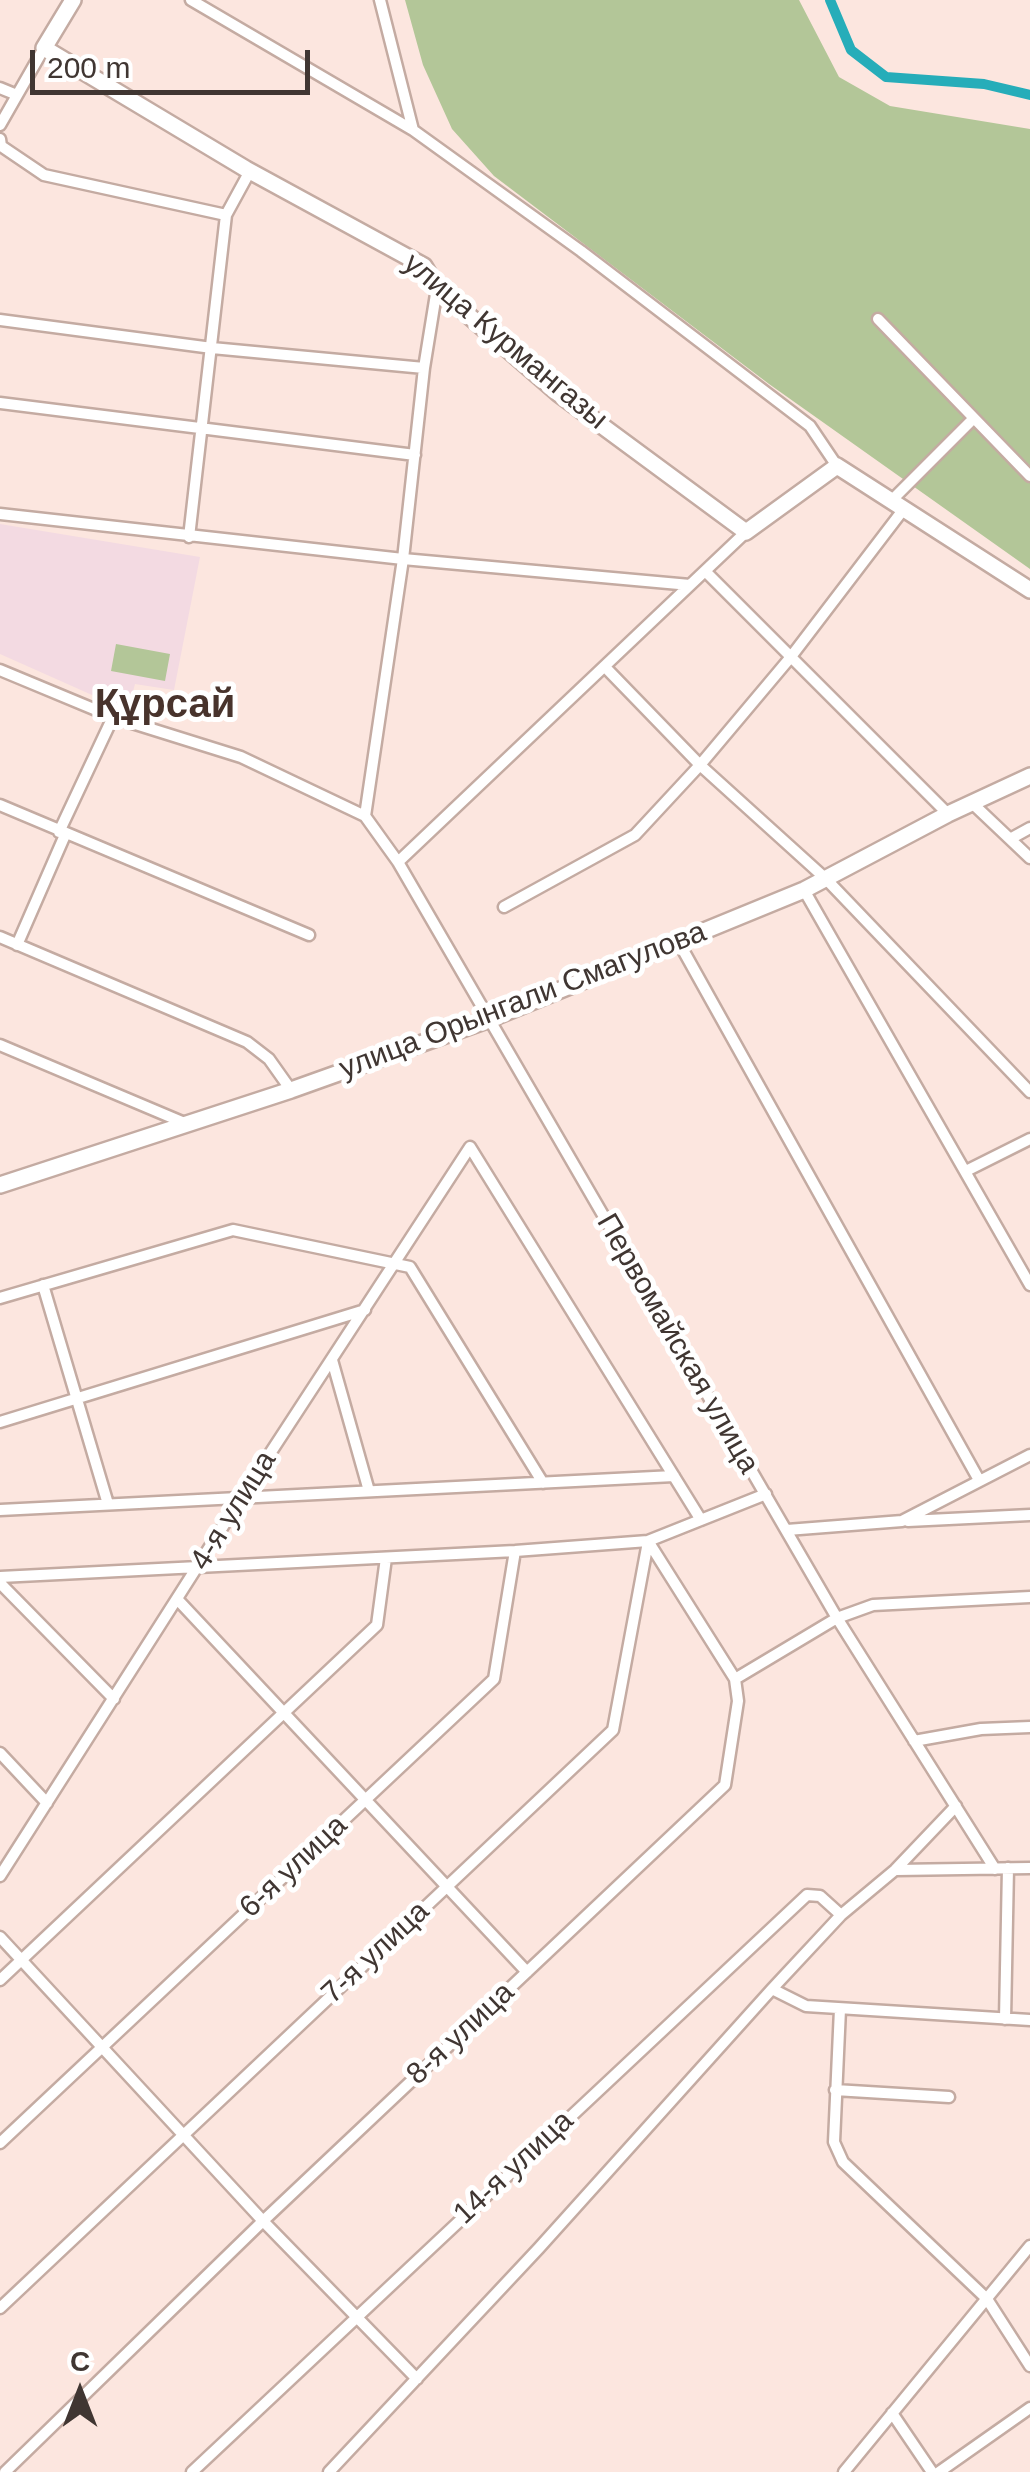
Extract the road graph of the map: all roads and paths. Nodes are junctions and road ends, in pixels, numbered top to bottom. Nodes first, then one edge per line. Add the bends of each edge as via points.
1 (73, 0) edge
2 (380, 0) edge
3 (200, 2) edge
4 (44, 48) junction
5 (0, 88) edge
6 (17, 95) junction
7 (0, 125) edge
8 (413, 130) junction
9 (0, 139) edge
10 (250, 172) junction
11 (226, 214) junction
12 (437, 288) junction
13 (878, 319) dead end
14 (0, 320) edge
15 (212, 348) junction
16 (424, 368) junction
17 (0, 403) edge
18 (974, 418) junction
19 (200, 429) junction
20 (415, 455) junction
21 (837, 466) junction
22 (1030, 476) edge
23 (896, 506) junction
24 (0, 514) edge
25 (746, 532) junction
26 (189, 536) junction
27 (403, 559) junction
28 (705, 571) junction
29 (690, 585) junction
30 (1030, 590) edge
31 (790, 658) junction
32 (604, 667) junction
33 (0, 670) edge
34 (113, 717) junction
35 (700, 766) junction
36 (1030, 776) edge
37 (972, 803) junction
38 (0, 805) edge
39 (948, 814) junction
40 (365, 816) junction
41 (1030, 828) edge
42 (62, 833) junction
43 (1010, 839) junction
44 (1030, 858) edge
45 (398, 862) junction
46 (826, 878) junction
47 (804, 890) junction
48 (504, 907) dead end
49 (310, 935) dead end
50 (0, 937) edge
51 (678, 941) junction
52 (17, 945) junction
53 (487, 1020) junction
54 (0, 1045) edge
55 (291, 1090) junction
56 (1030, 1092) edge
57 (187, 1124) junction
58 (1030, 1139) edge
59 (966, 1171) junction
60 (0, 1185) edge
61 (394, 1265) junction
62 (43, 1285) junction
63 (1030, 1285) edge
64 (0, 1298) edge
65 (364, 1310) junction
66 (332, 1360) junction
67 (79, 1399) junction
68 (0, 1422) edge
69 (1030, 1456) edge
70 (674, 1476) junction
71 (979, 1480) junction
72 (542, 1483) junction
73 (369, 1491) junction
74 (766, 1494) junction
75 (240, 1498) junction
76 (108, 1504) junction
77 (0, 1510) edge
78 (1030, 1515) edge
79 (702, 1520) junction
80 (902, 1521) junction
81 (787, 1530) junction
82 (648, 1541) junction
83 (515, 1551) junction
84 (386, 1558) junction
85 (198, 1567) junction
86 (0, 1580) edge
87 (1030, 1597) edge
88 (178, 1599) junction
89 (837, 1618) junction
90 (735, 1679) junction
91 (114, 1699) junction
92 (284, 1713) junction
93 (1030, 1728) edge
94 (914, 1740) junction
95 (0, 1753) edge
96 (366, 1800) junction
97 (47, 1803) junction
98 (956, 1806) junction
99 (995, 1868) junction
100 (1008, 1868) junction
101 (1030, 1868) edge
102 (896, 1870) junction
103 (0, 1876) edge
104 (447, 1886) junction
105 (841, 1915) junction
106 (0, 1937) edge
107 (21, 1960) junction
108 (527, 1972) junction
109 (0, 1980) edge
110 (772, 1988) junction
111 (840, 2008) junction
112 (1006, 2019) junction
113 (1030, 2020) edge
114 (102, 2047) junction
115 (834, 2090) junction
116 (949, 2097) dead end
117 (183, 2135) junction
118 (0, 2143) edge
119 (263, 2221) junction
120 (1030, 2246) edge
121 (987, 2299) junction
122 (0, 2308) edge
123 (354, 2316) junction
124 (1030, 2366) edge
125 (416, 2379) junction
126 (1030, 2408) edge
127 (892, 2413) junction
128 (5, 2472) edge
129 (192, 2472) edge
130 (329, 2472) edge
131 (844, 2472) edge
132 (935, 2472) edge

1 - 4 street
2 - 8 street
3 - 8 street
4 - 6 street
4 - 10 street, улица Курмангазы
5 - 6 street
6 - 7 street
8 - 21 street via 810,426
9 - 11 street via 44,175
10 - 11 street
10 - 12 street, улица Курмангазы via 424,266
11 - 15 street
12 - 16 street
12 - 25 street, улица Курмангазы via 558,394
13 - 18 street
14 - 15 street
15 - 16 street
15 - 19 street
16 - 20 street
17 - 19 street
18 - 22 street
18 - 23 street
19 - 20 street
19 - 26 street
20 - 27 street
21 - 23 street
21 - 25 street
23 - 30 street
23 - 31 street
24 - 26 street
25 - 28 street
26 - 27 street
27 - 29 street
27 - 40 street
28 - 29 street
28 - 31 street
29 - 32 street
31 - 35 street
31 - 39 street
32 - 35 street
32 - 45 street
33 - 34 street
34 - 40 street via 241,757
34 - 42 street
35 - 46 street
35 - 48 street via 635,835
36 - 37 street, улица Орынгали Смагулова
37 - 39 street, улица Орынгали Смагулова
37 - 43 street
38 - 42 street
39 - 46 street, улица Орынгали Смагулова
40 - 45 street, Первомайская улица
41 - 43 street
42 - 49 street
42 - 52 street
43 - 44 street
45 - 53 street, Первомайская улица
46 - 47 street, улица Орынгали Смагулова
46 - 56 street
47 - 51 street, улица Орынгали Смагулова
47 - 59 street
50 - 52 street
51 - 53 street, улица Орынгали Смагулова
51 - 71 street
52 - 55 street via 247,1042
53 - 55 street, улица Орынгали Смагулова
53 - 74 street, Первомайская улица
54 - 57 street
55 - 57 street, улица Орынгали Смагулова
57 - 60 street, улица Орынгали Смагулова
58 - 59 street
59 - 63 street
61 - 62 street via 233,1230
61 - 65 street, 4-я улица
61 - 70 street, 4-я улица via 470,1147
61 - 72 street via 410,1267
62 - 64 street
62 - 67 street
65 - 66 street, 4-я улица
65 - 67 street
66 - 73 street
66 - 75 street, 4-я улица
67 - 68 street
67 - 76 street
69 - 71 street
70 - 72 street
70 - 79 street
71 - 80 street
72 - 73 street
73 - 75 street
74 - 79 street
74 - 81 street, Первомайская улица
75 - 76 street
75 - 85 street, 4-я улица
76 - 77 street
78 - 80 street
79 - 82 street
80 - 81 street
81 - 89 street, Первомайская улица
82 - 83 street
82 - 90 street
82 - 104 street, 7-я улица via 613,1730
83 - 84 street
83 - 96 street, 6-я улица via 494,1679
84 - 85 street
84 - 92 street via 377,1626
85 - 86 street
85 - 88 street, 4-я улица
86 - 91 street
87 - 89 street via 873,1604
88 - 91 street, 4-я улица
88 - 92 street
89 - 90 street
89 - 94 street, Первомайская улица
90 - 108 street, 8-я улица via 738,1702 724,1785
91 - 97 street, 4-я улица
92 - 96 street
92 - 107 street
93 - 94 street
94 - 98 street, Первомайская улица
95 - 97 street
96 - 104 street
96 - 114 street, 6-я улица
97 - 103 street, 4-я улица
98 - 99 street, Первомайская улица
98 - 102 street
99 - 100 street
99 - 102 street
100 - 101 street
100 - 112 street
102 - 105 street
104 - 108 street
104 - 117 street, 7-я улица
105 - 110 street
105 - 123 street, 14-я улица via 820,1896 808,1895
106 - 107 street
107 - 109 street
107 - 114 street
108 - 119 street, 8-я улица
110 - 111 street via 795,2003
110 - 125 street
111 - 112 street
111 - 115 street
112 - 113 street
114 - 117 street
114 - 118 street, 6-я улица
115 - 116 street
115 - 121 street via 834,2142 843,2162
117 - 119 street
117 - 122 street, 7-я улица
119 - 123 street
119 - 128 street, 8-я улица
120 - 121 street
121 - 124 street
121 - 127 street
123 - 125 street
123 - 129 street, 14-я улица
125 - 130 street
126 - 132 street
127 - 131 street
127 - 132 street

